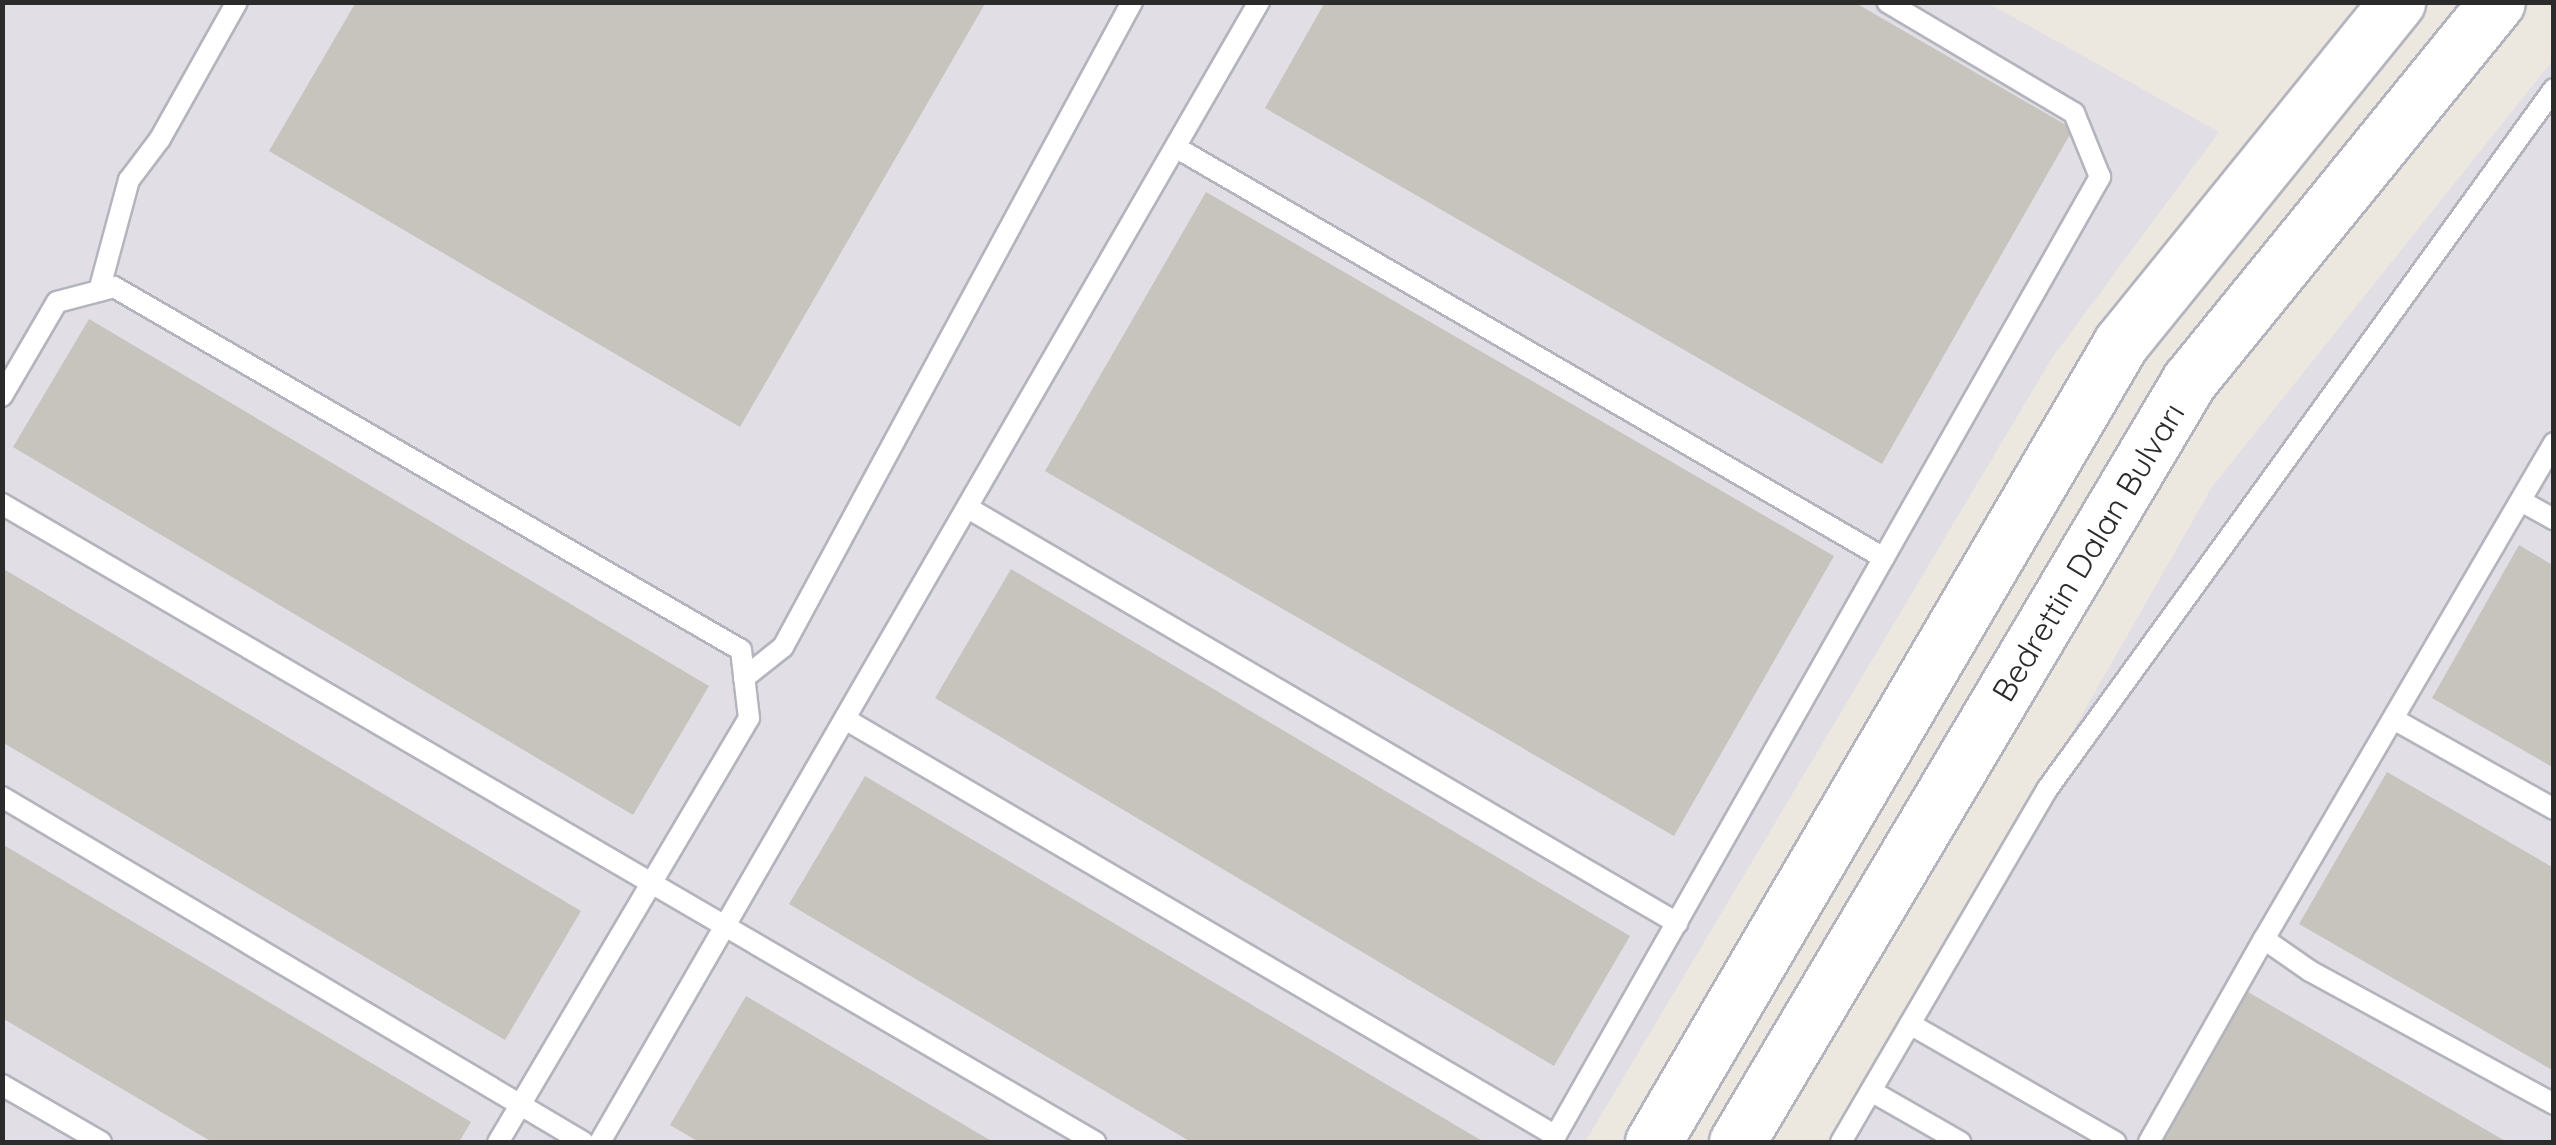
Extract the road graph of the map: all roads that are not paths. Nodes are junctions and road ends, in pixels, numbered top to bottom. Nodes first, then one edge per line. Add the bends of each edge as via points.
1 (237, 2) edge
2 (1132, 2) edge
3 (1259, 2) edge
4 (1887, 2) edge
5 (2397, 2) edge
6 (2497, 2) edge
7 (2554, 90) edge
8 (1177, 148) junction
9 (99, 291) junction
10 (2, 396) edge
11 (2554, 443) edge
12 (2520, 501) junction
13 (2, 504) edge
14 (968, 508) junction
15 (2554, 520) edge
16 (1884, 558) junction
17 (744, 678) junction
18 (845, 720) junction
19 (2397, 721) junction
20 (2, 797) edge
21 (2554, 809) edge
22 (653, 882) junction
23 (1677, 923) junction
24 (725, 926) junction
25 (2264, 939) junction
26 (1910, 1024) junction
27 (2, 1085) edge
28 (1871, 1092) junction
29 (2554, 1104) edge
30 (520, 1105) junction
31 (1554, 1139) edge
32 (101, 1142) edge
33 (498, 1142) edge
34 (584, 1142) edge
35 (600, 1142) edge
36 (1095, 1142) edge
37 (1653, 1142) edge
38 (1737, 1142) edge
39 (1841, 1142) edge
40 (1960, 1142) edge
41 (2115, 1142) edge
42 (2150, 1142) edge

1 - 9 lane via 160,139 129,180
2 - 17 lane via 783,647
3 - 8 lane
4 - 16 lane via 2074,112 2100,177
5 - 37 main road via 2122,343
6 - 38 main road, Bedrettin Dalan Bulvarı via 2189,381
7 - 26 lane via 2048,788
8 - 14 lane
8 - 16 lane
9 - 10 lane via 57,302
9 - 17 lane via 114,287 740,650
11 - 12 lane
12 - 15 lane
12 - 19 lane
13 - 22 lane
14 - 18 lane
14 - 23 lane
16 - 23 lane
17 - 22 lane via 749,718
18 - 24 lane
18 - 31 lane
19 - 21 lane
19 - 25 lane
20 - 30 lane
22 - 24 lane
22 - 30 lane
23 - 31 lane
24 - 35 lane
24 - 36 lane
25 - 29 lane via 2310,971
25 - 42 lane
26 - 28 lane
26 - 41 lane
27 - 32 lane
28 - 39 lane
28 - 40 lane
30 - 33 lane
30 - 34 lane

